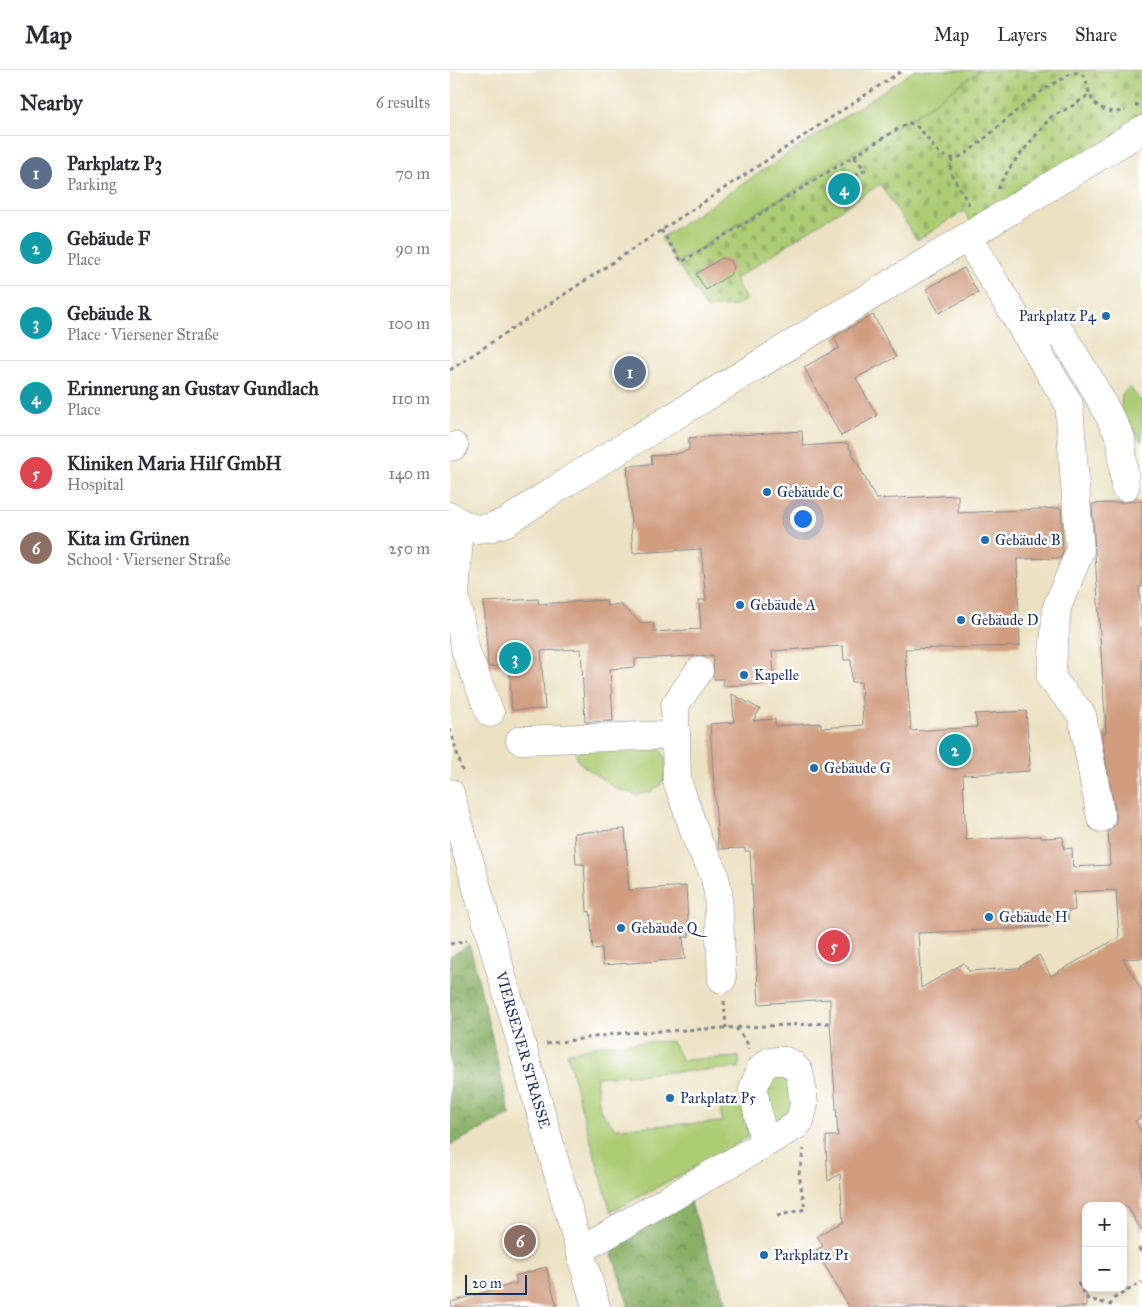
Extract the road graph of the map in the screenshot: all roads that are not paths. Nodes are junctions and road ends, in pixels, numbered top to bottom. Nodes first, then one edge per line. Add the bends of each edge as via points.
1 (1142, 130) edge
2 (983, 228) junction
3 (1025, 333) junction
4 (1125, 487) dead end
5 (454, 518) edge
6 (699, 671) dead end
7 (490, 713) dead end
8 (676, 735) junction
9 (520, 740) dead end
10 (450, 793) edge
11 (1101, 818) dead end
12 (722, 979) dead end
13 (764, 1143) dead end
14 (580, 1248) junction
15 (596, 1307) edge

1 - 2 main road
2 - 3 main road
2 - 5 main road via 506,522 475,529
3 - 4 main road via 1061,333 1121,438
3 - 11 main road via 1068,404 1080,550 1057,607 1051,678 1082,714
5 - 7 main road via 458,550 455,596 466,652
6 - 8 main road via 675,705
8 - 9 main road
8 - 12 main road via 678,780 698,842 714,872 718,892
10 - 14 main road, VIERSENER STRASSE
13 - 14 main road
14 - 15 main road, VIERSENER STRASSE

